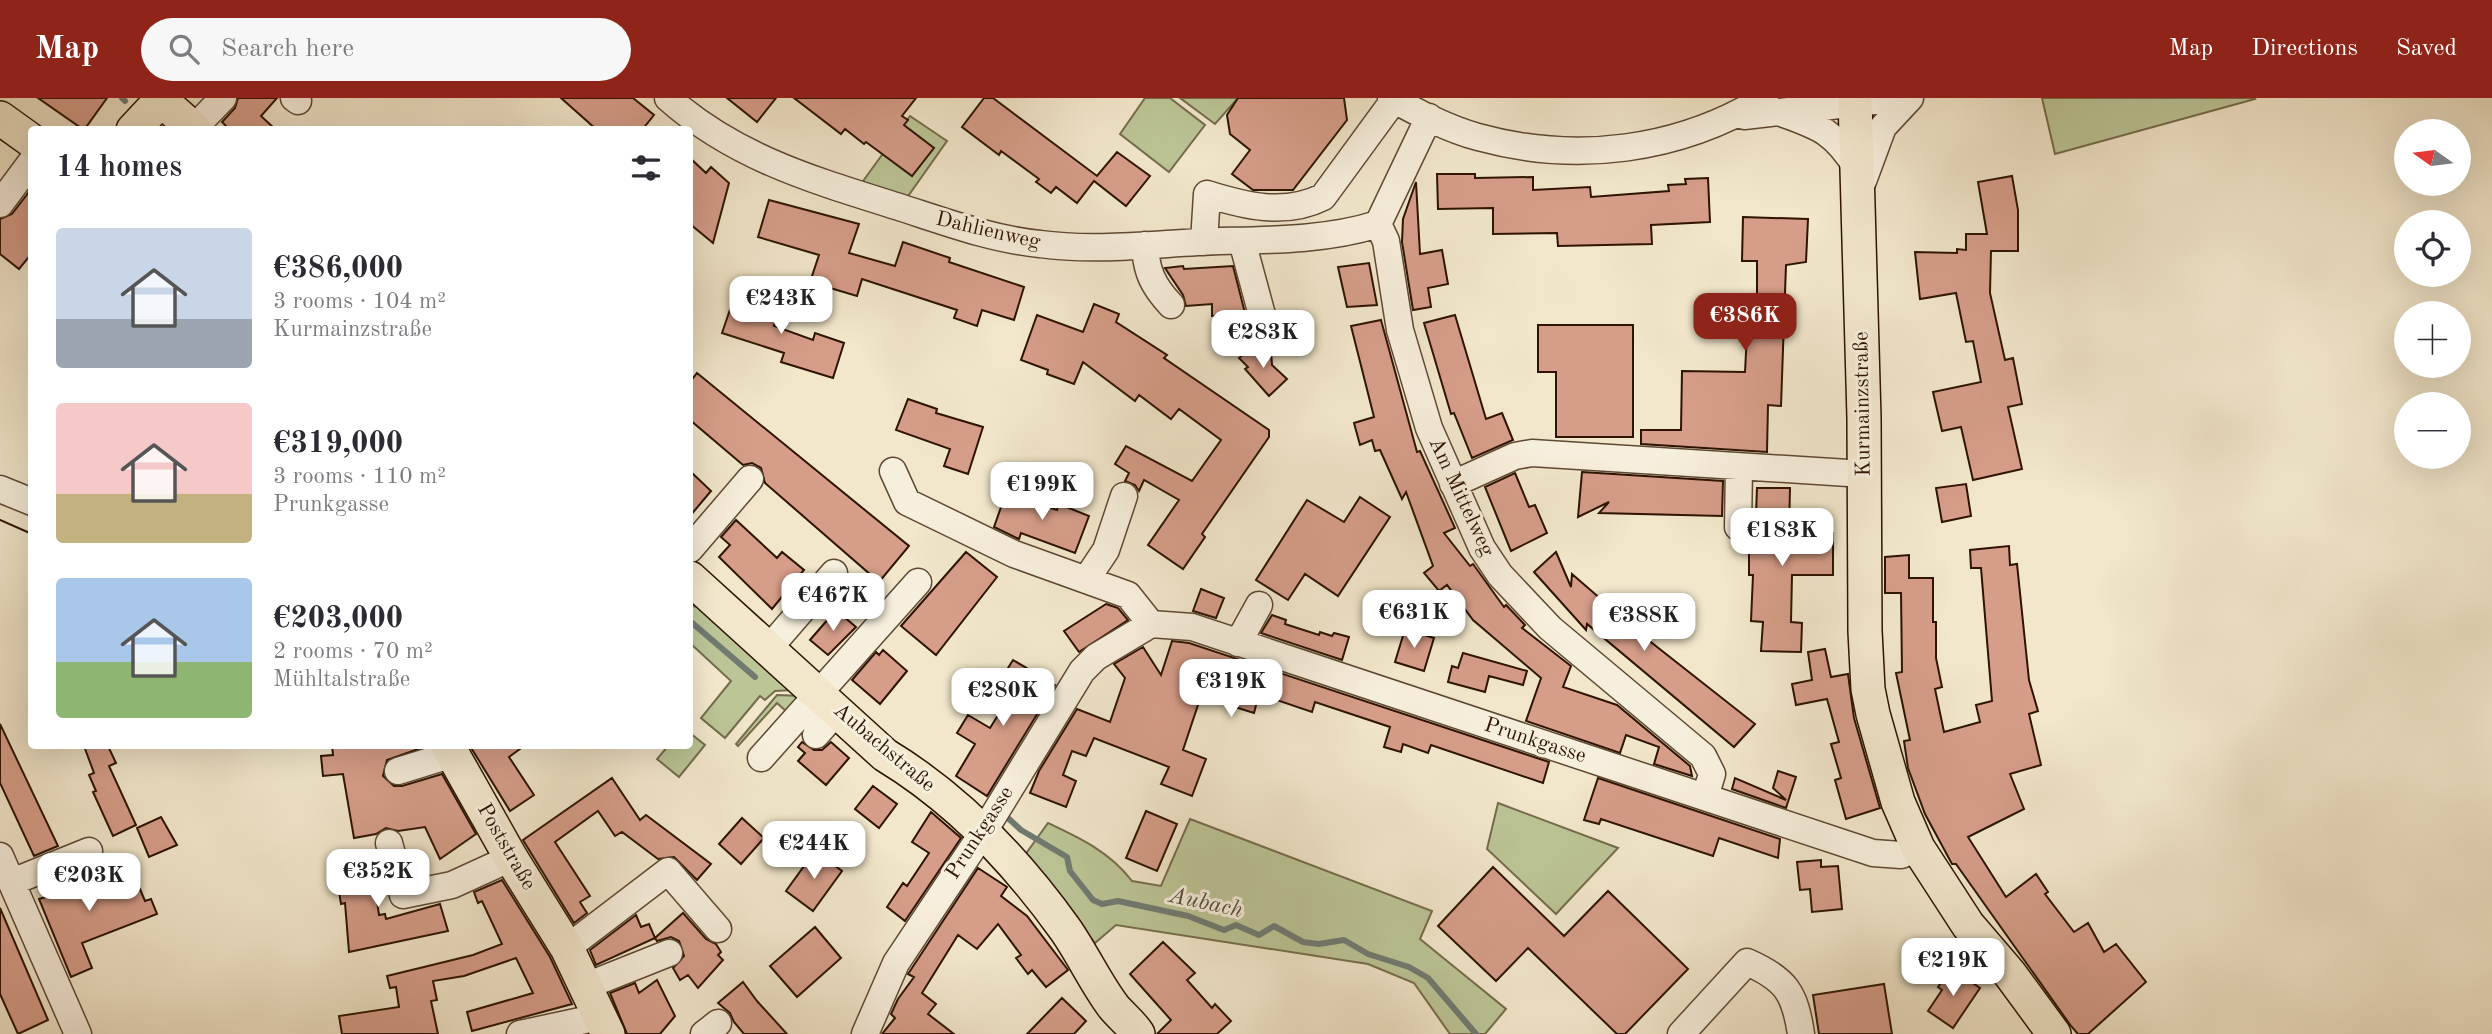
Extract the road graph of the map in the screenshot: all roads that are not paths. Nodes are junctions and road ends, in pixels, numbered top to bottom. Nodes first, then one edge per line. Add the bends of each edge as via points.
1 (223, 98) edge
2 (668, 98) edge
3 (1900, 98) edge
4 (1910, 98) edge
5 (1392, 99) edge
6 (1855, 101) edge
7 (1770, 105) edge
8 (146, 116) edge
9 (1429, 117) junction
10 (0, 118) edge
11 (184, 126) edge
12 (198, 126) edge
13 (28, 138) edge
14 (28, 166) edge
15 (1857, 167) junction
16 (0, 204) edge
17 (1859, 220) junction
18 (1378, 225) junction
19 (1242, 241) junction
20 (1203, 242) junction
21 (1145, 245) junction
22 (1171, 305) dead end
23 (1268, 337) dead end
24 (1739, 467) junction
25 (893, 471) dead end
26 (1864, 474) junction
27 (750, 479) dead end
28 (1453, 484) junction
29 (0, 489) edge
30 (1124, 496) dead end
31 (28, 500) edge
32 (1738, 527) dead end
33 (693, 546) edge
34 (834, 573) dead end
35 (1086, 580) junction
36 (693, 581) edge
37 (918, 582) dead end
38 (1259, 605) dead end
39 (1151, 624) junction
40 (1238, 643) junction
41 (769, 648) junction
42 (824, 713) junction
43 (451, 750) edge
44 (761, 758) dead end
45 (398, 771) dead end
46 (1705, 797) junction
47 (984, 831) junction
48 (389, 843) dead end
49 (1918, 848) junction
50 (89, 851) dead end
51 (0, 856) edge
52 (511, 858) junction
53 (12, 882) junction
54 (718, 929) dead end
55 (566, 948) junction
56 (669, 953) dead end
57 (586, 986) junction
58 (604, 1025) edge
59 (78, 1034) edge
60 (520, 1034) edge
61 (864, 1034) edge
62 (1138, 1034) edge
63 (1681, 1034) edge
64 (1801, 1034) edge
65 (2054, 1034) edge

1 - 12 street
2 - 21 street, Dahlienweg via 715,134 776,167 959,227 1040,245
3 - 6 street
4 - 17 street via 1893,114 1874,144 1863,180
5 - 9 street
5 - 20 street via 1323,197 1309,204 1251,208 1207,194
6 - 7 street
6 - 15 main road, Kurmainzstraße
7 - 9 street via 1667,141 1600,151 1518,147 1476,137
7 - 15 street via 1826,130
8 - 11 main road
9 - 18 street
10 - 13 main road
14 - 16 street
15 - 17 main road, Kurmainzstraße
17 - 26 main road, Kurmainzstraße
18 - 19 street, Dahlienweg via 1350,233
18 - 28 street, Am Mittelweg via 1386,241 1400,330 1420,400
19 - 20 street, Dahlienweg
19 - 23 street
20 - 21 street, Dahlienweg
21 - 22 street via 1151,279
24 - 26 street
24 - 28 street via 1532,453
24 - 32 street
25 - 35 street via 907,502 1014,554
26 - 49 main road, Kurmainzstraße via 1868,690 1898,802
27 - 33 street
28 - 46 street, Am Mittelweg via 1482,548 1523,602 1709,763 1712,774
29 - 31 street
30 - 35 street via 1106,550
34 - 41 street
35 - 39 street via 1128,595
36 - 41 main road, Aubachstraße
37 - 42 street
38 - 40 street
39 - 40 street, Prunkgasse via 1192,627
39 - 47 street, Prunkgasse via 1096,657 1082,671
40 - 46 street, Prunkgasse
41 - 42 main road, Aubachstraße
42 - 44 street
42 - 47 main road, Aubachstraße via 906,767
43 - 45 street
43 - 52 main road, Poststraße
46 - 49 street, Prunkgasse via 1873,853 1901,855
47 - 61 street, Prunkgasse via 896,963
47 - 62 main road, Aubachstraße via 1066,930 1115,1008
48 - 52 street via 403,895 452,885
49 - 65 main road, Kurmainzstraße via 1968,925
50 - 53 street
51 - 53 street
52 - 55 main road, Poststraße
53 - 59 street
54 - 55 street via 668,872
55 - 57 main road, Poststraße
56 - 57 street
57 - 58 main road, Poststraße
58 - 60 street
63 - 64 street via 1747,962 1770,972 1790,992

